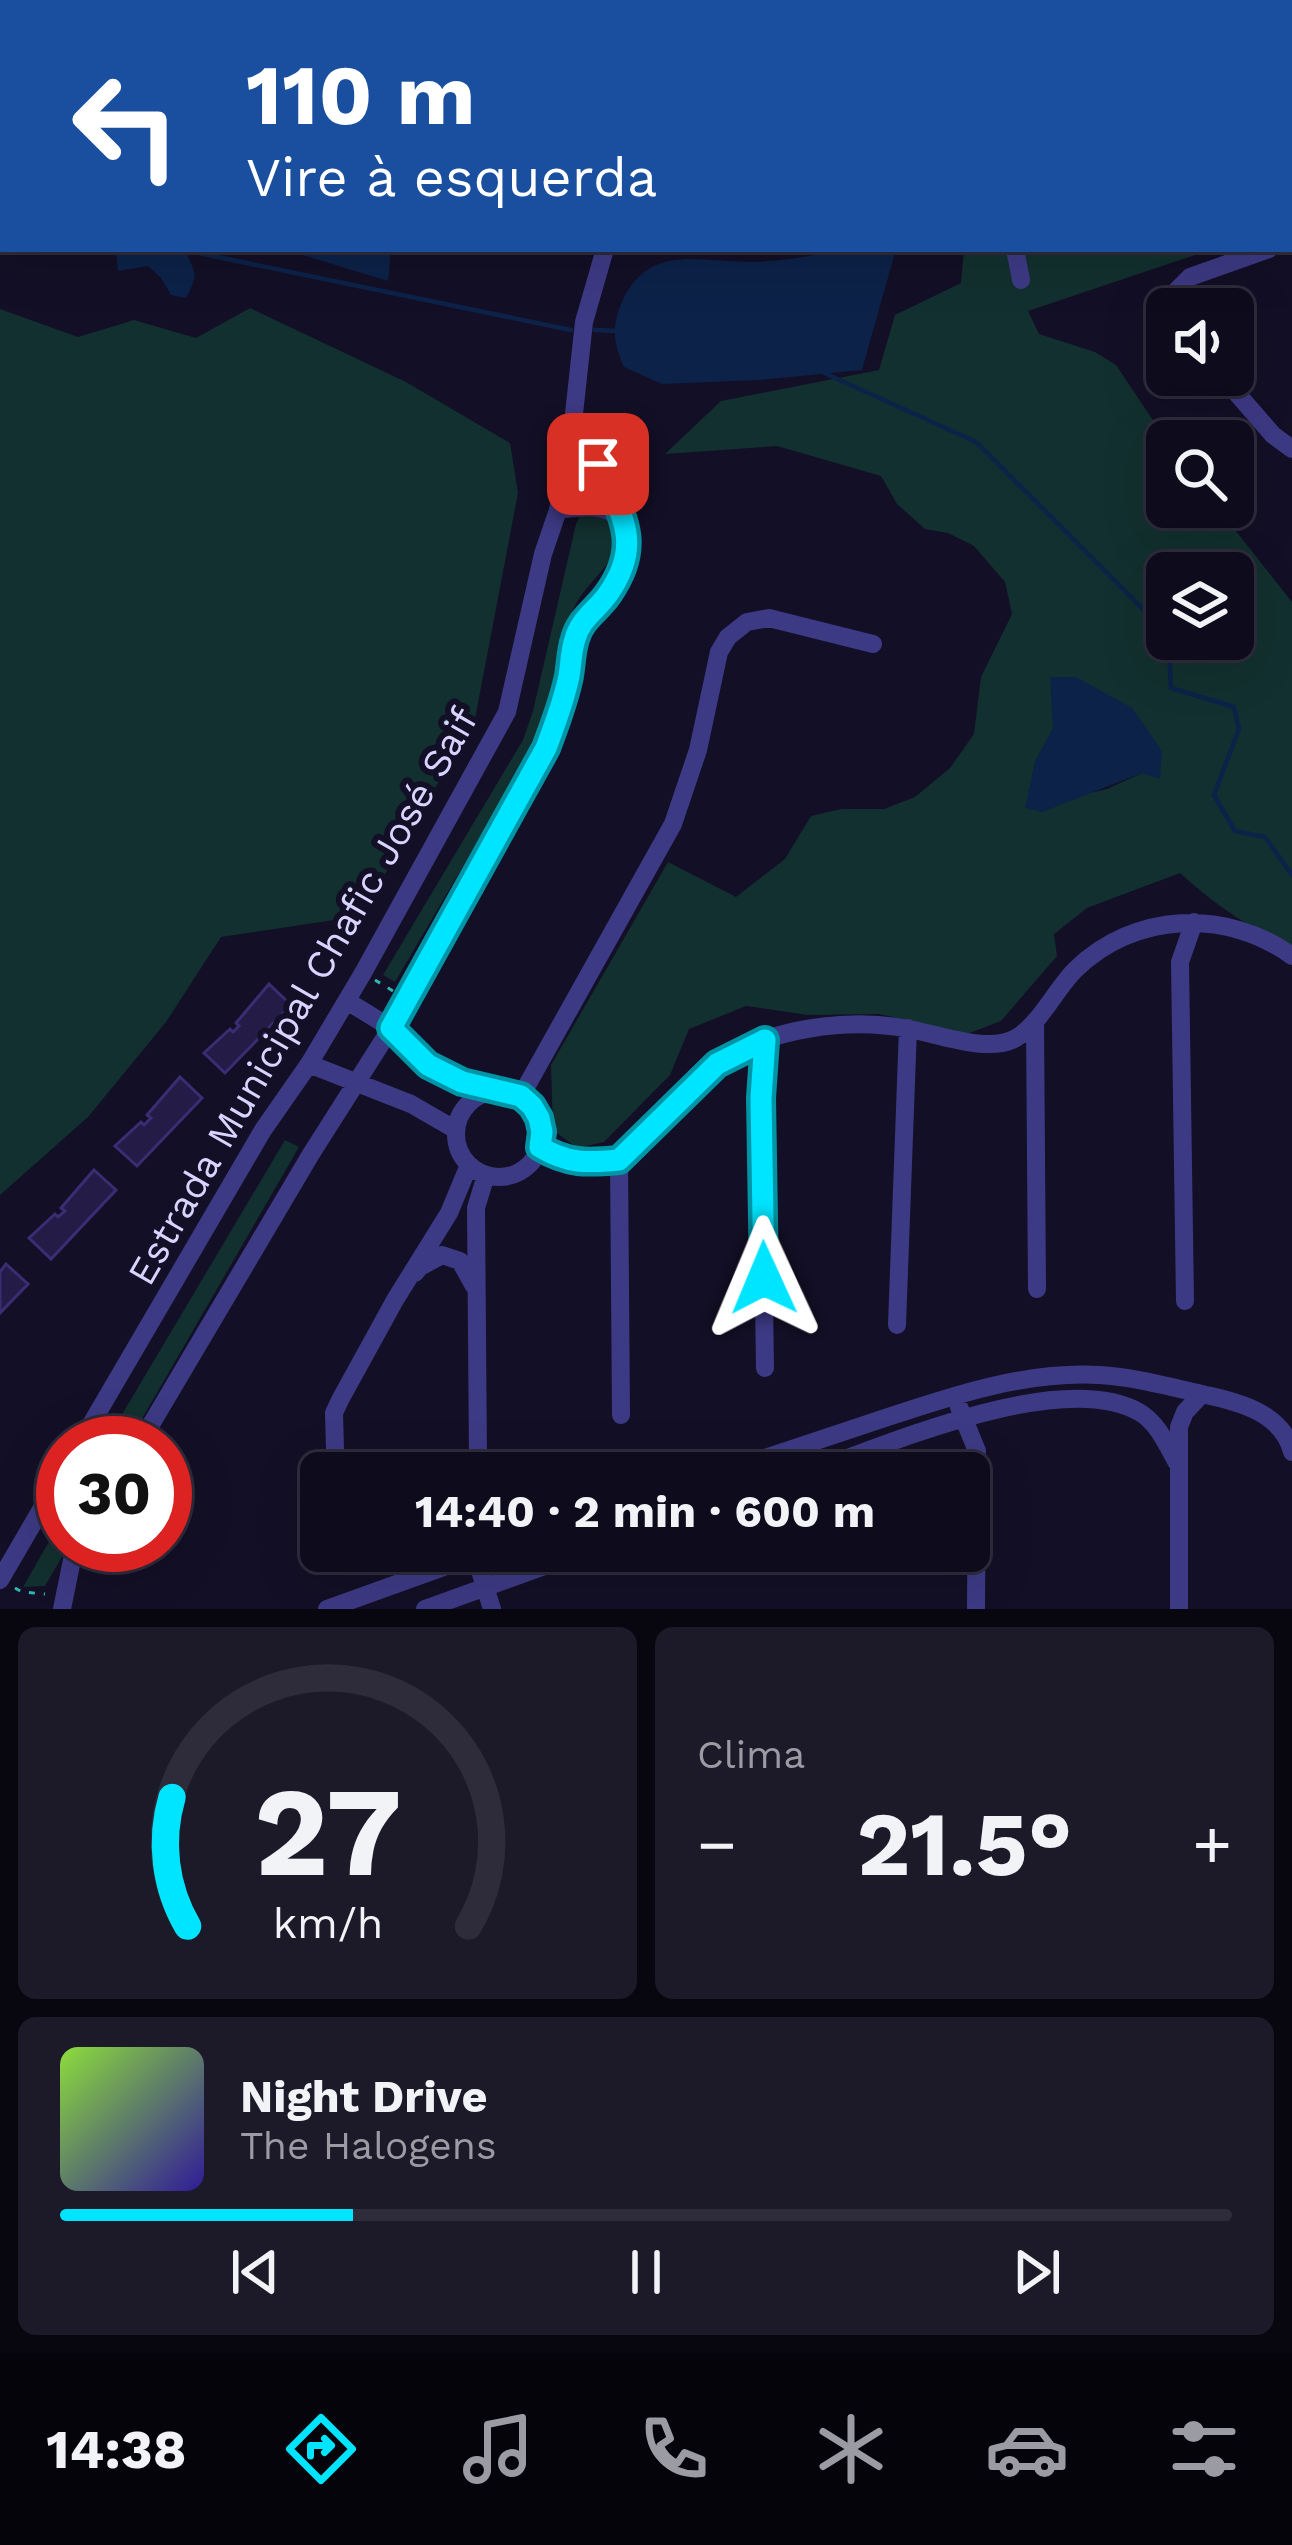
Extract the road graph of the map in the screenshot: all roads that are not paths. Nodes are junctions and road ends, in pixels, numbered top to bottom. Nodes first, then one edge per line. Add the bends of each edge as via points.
1 (604, 252) edge
2 (1016, 252) edge
3 (1261, 252) edge
4 (1021, 280) dead end
5 (1183, 288) edge
6 (1240, 396) edge
7 (572, 432) junction
8 (1292, 449) edge
9 (557, 510) junction
10 (623, 523) junction
11 (873, 644) dead end
12 (1194, 922) junction
13 (1292, 956) edge
14 (347, 1001) junction
15 (1035, 1021) junction
16 (391, 1028) junction
17 (908, 1028) junction
18 (765, 1040) junction
19 (309, 1064) junction
20 (357, 1084) junction
21 (491, 1091) junction
22 (521, 1096) junction
23 (456, 1130) junction
24 (540, 1147) junction
25 (619, 1160) junction
26 (478, 1170) junction
27 (1037, 1289) dead end
28 (476, 1290) junction
29 (395, 1300) junction
30 (1185, 1301) dead end
31 (897, 1325) dead end
32 (765, 1368) dead end
33 (954, 1394) junction
34 (1202, 1394) junction
35 (621, 1414) dead end
36 (96, 1416) edge
37 (156, 1416) edge
38 (963, 1418) junction
39 (333, 1452) edge
40 (478, 1452) edge
41 (782, 1452) edge
42 (867, 1452) edge
43 (1292, 1452) edge
44 (1178, 1463) junction
45 (36, 1518) edge
46 (70, 1572) edge
47 (429, 1572) edge
48 (483, 1572) edge
49 (526, 1572) edge
50 (0, 1580) edge
51 (484, 1587) junction
52 (63, 1605) edge
53 (327, 1609) edge
54 (425, 1609) edge
55 (492, 1609) edge
56 (976, 1609) edge
57 (1179, 1609) edge

1 - 7 street, Estrada Municipal Chafic José Saif via 584,322
2 - 4 street
3 - 5 street via 1190,277
6 - 8 street
7 - 9 street, Estrada Municipal Chafic José Saif
7 - 10 street via 589,446
9 - 10 street via 610,510
9 - 14 street, Estrada Municipal Chafic José Saif via 507,712
10 - 16 street via 625,566 575,635 546,748
11 - 22 street via 769,618 728,637 673,824
12 - 13 street via 1249,932
12 - 15 street via 1106,946
12 - 30 street via 1180,962
14 - 16 street
14 - 19 street, Estrada Municipal Chafic José Saif
15 - 17 street via 1016,1039 986,1044
15 - 27 street
16 - 20 street
16 - 21 street via 428,1065
17 - 18 street via 847,1023
17 - 31 street
18 - 25 street via 717,1064
18 - 32 street
19 - 20 street
19 - 36 street, Estrada Municipal Chafic José Saif
20 - 23 street
20 - 37 street
21 - 22 street
21 - 23 street via 463,1109
22 - 24 street via 539,1118
23 - 26 street via 458,1149
24 - 25 street via 578,1162
24 - 26 street via 523,1170 505,1177
25 - 35 street
26 - 28 street
26 - 29 street
28 - 29 street via 460,1261 442,1255 420,1267
28 - 40 street
29 - 39 street via 334,1412
33 - 34 street via 1094,1375
33 - 38 street
33 - 41 street
34 - 43 street via 1272,1420
34 - 44 street via 1185,1412
38 - 42 street
38 - 44 street via 1068,1398 1120,1403 1153,1423
38 - 56 street via 977,1450
44 - 57 street
45 - 50 street
46 - 52 street
47 - 53 street
48 - 51 street
49 - 51 street
51 - 54 street
51 - 55 street

